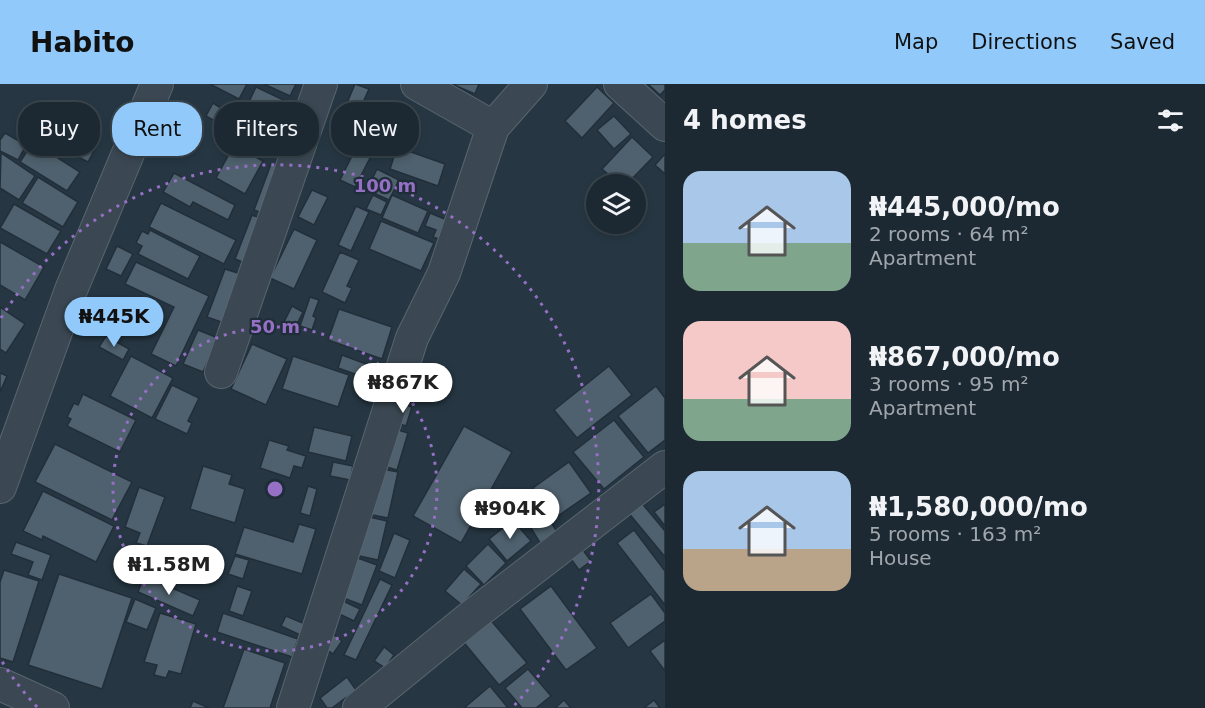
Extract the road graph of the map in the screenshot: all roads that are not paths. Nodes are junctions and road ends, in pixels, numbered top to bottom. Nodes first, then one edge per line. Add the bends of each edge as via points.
1 (157, 84) edge
2 (321, 84) edge
3 (417, 84) edge
4 (531, 84) edge
5 (620, 84) edge
6 (665, 125) edge
7 (493, 127) junction
8 (221, 372) dead end
9 (665, 466) edge
10 (0, 487) edge
11 (0, 684) edge
12 (53, 708) edge
13 (293, 708) edge
14 (359, 708) edge

1 - 10 street via 71,290
2 - 8 street
3 - 7 street
4 - 7 street
5 - 6 street
7 - 13 street via 444,273 412,338
9 - 14 street
11 - 12 street

